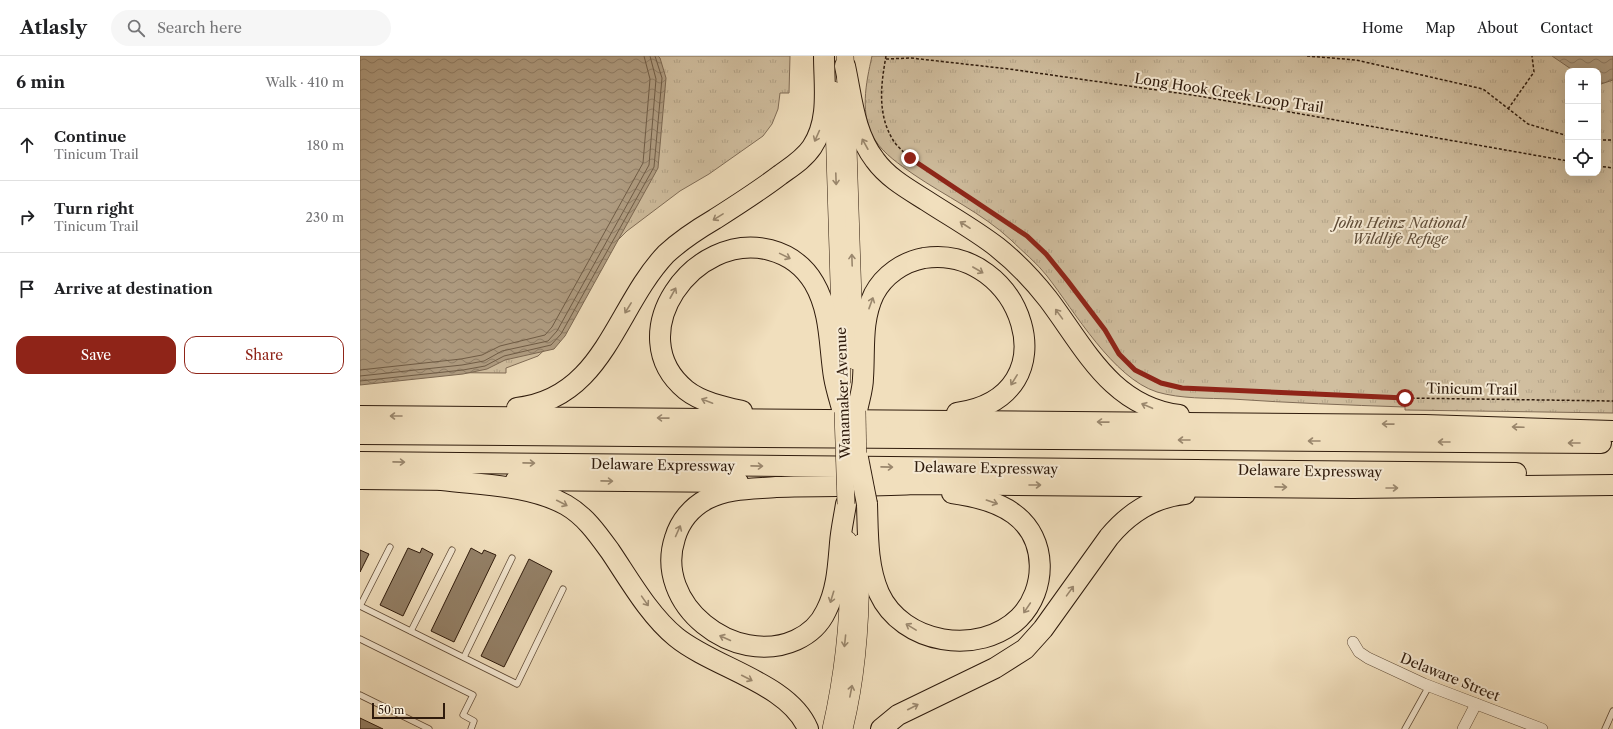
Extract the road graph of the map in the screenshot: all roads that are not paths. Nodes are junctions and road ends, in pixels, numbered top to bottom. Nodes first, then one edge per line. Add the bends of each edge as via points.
1 (824, 56) edge
2 (841, 59) edge
3 (850, 411) junction
4 (360, 416) edge
5 (455, 416) junction
6 (800, 419) junction
7 (889, 420) junction
8 (1254, 423) junction
9 (1613, 431) edge
10 (360, 434) edge
11 (1613, 443) edge
12 (858, 458) joint
13 (360, 462) edge
14 (1613, 474) edge
15 (360, 479) edge
16 (442, 480) junction
17 (1613, 485) edge
18 (806, 486) junction
19 (884, 486) junction
20 (1242, 487) junction
21 (858, 504) junction
22 (390, 547) dead end
23 (452, 550) dead end
24 (512, 558) dead end
25 (563, 589) dead end
26 (360, 606) edge
27 (411, 631) junction
28 (360, 639) edge
29 (1353, 642) dead end
30 (464, 657) junction
31 (1428, 686) junction
32 (360, 694) edge
33 (1476, 704) junction
34 (1613, 711) edge
35 (1521, 725) edge
36 (429, 729) edge
37 (470, 729) edge
38 (808, 729) edge
39 (830, 729) edge
40 (844, 729) edge
41 (881, 729) edge
42 (1405, 729) edge
43 (1463, 729) edge
44 (1542, 729) edge
45 (1605, 729) edge

1 -> 5 highway via 824,116 809,150 791,168 691,234 666,254 596,359 579,380 562,394 540,404
2 - 3 main road, Wanamaker Avenue
8 -> 2 highway via 1166,413 1141,404 1121,392 1100,370 1036,285 1012,260 983,237 898,182 879,165 859,132
6 -> 3 highway via 744,412 711,402 687,390 671,372 661,348 663,316 677,286 705,261 723,252 754,248 783,254 804,269 815,283 822,300 830,336 834,377
3 -> 7 highway via 863,379 863,339 869,306 888,276 910,262 929,258 951,259 981,271 1003,290 1021,323 1025,338 1024,354 1015,380 1002,396 981,408 954,414
3 - 12 main road, Wanamaker Avenue, bridge
3 - 21 main road, Wanamaker Avenue, bridge
5 -> 4 highway
6 -> 5 highway
6 - 7 highway
8 -> 7 highway
9 -> 8 highway via 1459,425
11 -> 10 highway, Delaware Expressway
12 - 21 highway, bridge
13 -> 14 highway, Delaware Expressway
15 - 16 highway
16 -> 18 highway via 757,483
16 -> 38 highway via 536,493 559,501 574,510 594,528 652,611 671,633 697,651 784,698 800,714
20 -> 17 highway
18 - 19 highway
21 -> 18 highway via 840,543 838,570 826,612 804,636 779,645 750,646 710,629 687,606 674,579 671,564 672,546 682,522 697,506 723,493 743,489
19 -> 20 highway via 921,484
19 -> 21 highway via 976,498 998,504 1018,517 1033,538 1040,563 1037,589 1022,614 1008,627 995,634 964,641 933,637 904,623 886,605 876,584
41 -> 20 highway via 898,715 995,668 1025,650 1112,534 1134,513 1156,500 1174,495
21 -> 39 main road, Wanamaker Avenue via 848,562 848,617 839,686
40 -> 21 main road, Wanamaker Avenue via 859,633 861,579
22 - 26 lane
23 - 27 lane
24 - 30 lane
25 - 30 lane via 517,684
26 - 27 lane
27 - 30 lane
28 - 37 lane via 473,695 463,715 474,721
29 - 31 street, Delaware Street via 1359,652 1368,658
31 - 33 street, Delaware Street
31 - 42 lane
32 - 36 lane
33 - 35 street, Delaware Street
33 - 43 street
34 - 45 lane
35 - 44 street, Delaware Street

